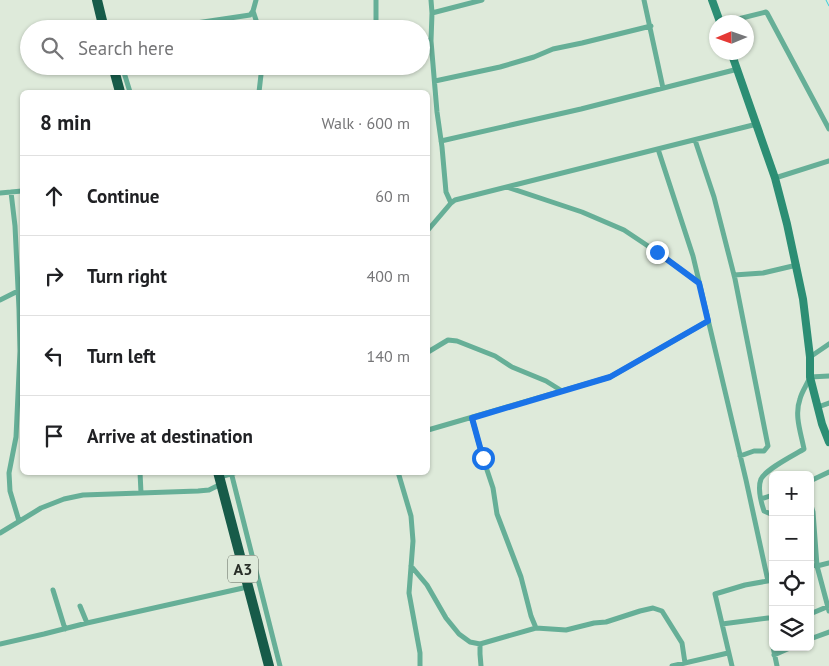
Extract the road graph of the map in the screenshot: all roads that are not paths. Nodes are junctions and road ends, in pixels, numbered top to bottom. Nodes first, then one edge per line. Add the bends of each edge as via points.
1 (91, 0) edge
2 (97, 0) edge
3 (256, 0) edge
4 (376, 0) edge
5 (430, 0) edge
6 (482, 0) edge
7 (644, 0) edge
8 (712, 0) edge
9 (254, 11) junction
10 (432, 13) junction
11 (717, 15) edge
12 (752, 15) edge
13 (96, 20) edge
14 (102, 20) edge
15 (212, 20) edge
16 (256, 20) edge
17 (376, 20) edge
18 (650, 26) junction
19 (431, 41) joint
20 (734, 60) edge
21 (738, 69) junction
22 (109, 75) edge
23 (116, 75) edge
24 (125, 75) edge
25 (261, 75) edge
26 (435, 81) junction
27 (663, 88) junction
28 (113, 90) edge
29 (120, 90) edge
30 (129, 90) edge
31 (259, 90) edge
32 (757, 124) junction
33 (829, 129) edge
34 (694, 140) junction
35 (441, 141) junction
36 (658, 149) junction
37 (829, 161) edge
38 (775, 178) junction
39 (507, 188) junction
40 (20, 191) edge
41 (11, 192) junction
42 (0, 193) edge
43 (451, 203) junction
44 (430, 228) edge
45 (16, 242) junction
46 (20, 243) edge
47 (797, 265) junction
48 (734, 275) junction
49 (699, 283) junction
50 (18, 291) junction
51 (0, 300) edge
52 (20, 306) edge
53 (708, 321) junction
54 (829, 344) edge
55 (20, 351) edge
56 (430, 351) edge
57 (810, 357) junction
58 (828, 376) edge
59 (810, 377) junction
60 (562, 391) junction
61 (829, 403) edge
62 (818, 406) junction
63 (472, 418) junction
64 (430, 429) edge
65 (829, 442) edge
66 (740, 456) junction
67 (829, 472) edge
68 (140, 475) edge
69 (232, 475) edge
70 (399, 475) edge
71 (217, 477) edge
72 (814, 479) edge
73 (141, 493) junction
74 (769, 496) edge
75 (761, 499) junction
76 (764, 511) junction
77 (769, 513) edge
78 (753, 514) junction
79 (813, 516) edge
80 (19, 521) junction
81 (0, 533) edge
82 (829, 563) edge
83 (411, 566) junction
84 (814, 566) edge
85 (817, 566) junction
86 (769, 576) edge
87 (769, 580) edge
88 (243, 588) junction
89 (53, 590) dead end
90 (80, 606) dead end
91 (829, 608) edge
92 (814, 613) edge
93 (769, 618) edge
94 (87, 623) junction
95 (722, 624) junction
96 (536, 628) junction
97 (65, 629) junction
98 (829, 632) edge
99 (814, 638) edge
100 (0, 644) edge
101 (480, 644) junction
102 (774, 651) edge
103 (783, 651) edge
104 (728, 653) junction
105 (774, 655) junction
106 (685, 663) junction
107 (263, 666) edge
108 (268, 666) edge
109 (280, 666) edge
110 (420, 666) edge
111 (481, 666) edge
112 (672, 666) edge
113 (732, 666) edge
114 (776, 666) edge

1 - 13 highway
2 - 14 highway
3 - 9 street
4 - 17 street
5 - 10 street
6 - 10 street
7 - 18 street
8 - 11 street
9 - 15 street
9 - 16 street
10 - 19 street
12 - 33 street via 767,13
18 - 26 street via 553,49 500,67
18 - 27 street
19 - 26 street
20 - 21 street
21 - 27 street
21 - 32 street
22 - 28 highway
23 - 29 highway
24 - 30 street
25 - 31 street
26 - 35 street
27 - 35 street
32 - 34 street
32 - 38 street
34 - 36 street
34 - 48 street via 714,197
35 - 43 street via 446,192
36 - 39 street
36 - 49 street
37 - 38 street
38 - 47 street
39 - 43 street
39 - 49 street via 582,212 624,230
40 - 41 street
41 - 42 street
41 - 45 street
43 - 44 street
45 - 46 street
45 - 50 street
47 - 48 street via 764,273
47 - 57 street
48 - 66 street via 768,446
49 - 53 street
50 - 51 street
50 - 52 street
53 - 60 street via 610,377
53 - 66 street
54 - 57 street
55 - 80 street via 16,437 9,473 10,491
56 - 60 street via 448,340 457,341 495,356
57 - 59 street
58 - 59 street
59 - 62 street
59 - 75 street via 797,408 804,449 763,476 760,481
60 - 63 street
61 - 62 street
62 - 65 street
63 - 64 street
63 - 96 street via 493,488 497,514
66 - 78 street
67 - 72 street
68 - 73 street
69 - 109 street
70 - 83 street via 411,516
71 - 73 street via 209,490
71 - 88 highway, A3
71 - 108 highway, A3
73 - 80 street via 82,495 64,499
74 - 75 street
75 - 76 street
76 - 77 street
76 - 78 street
78 - 86 street
79 - 85 street
80 - 81 street
82 - 85 street
83 - 101 street via 427,584 459,634
83 - 110 street via 409,593
84 - 85 street
85 - 91 street
87 - 95 street via 716,594
88 - 94 street
88 - 107 highway, A3
89 - 97 street
90 - 94 street
91 - 92 street
93 - 95 street
94 - 97 street
95 - 104 street
96 - 101 street
96 - 106 street via 566,630 653,608 662,611 682,643
97 - 100 street
98 - 99 street
101 - 111 street
102 - 105 street
103 - 105 street
104 - 106 street
104 - 113 street
105 - 114 street
106 - 112 street

